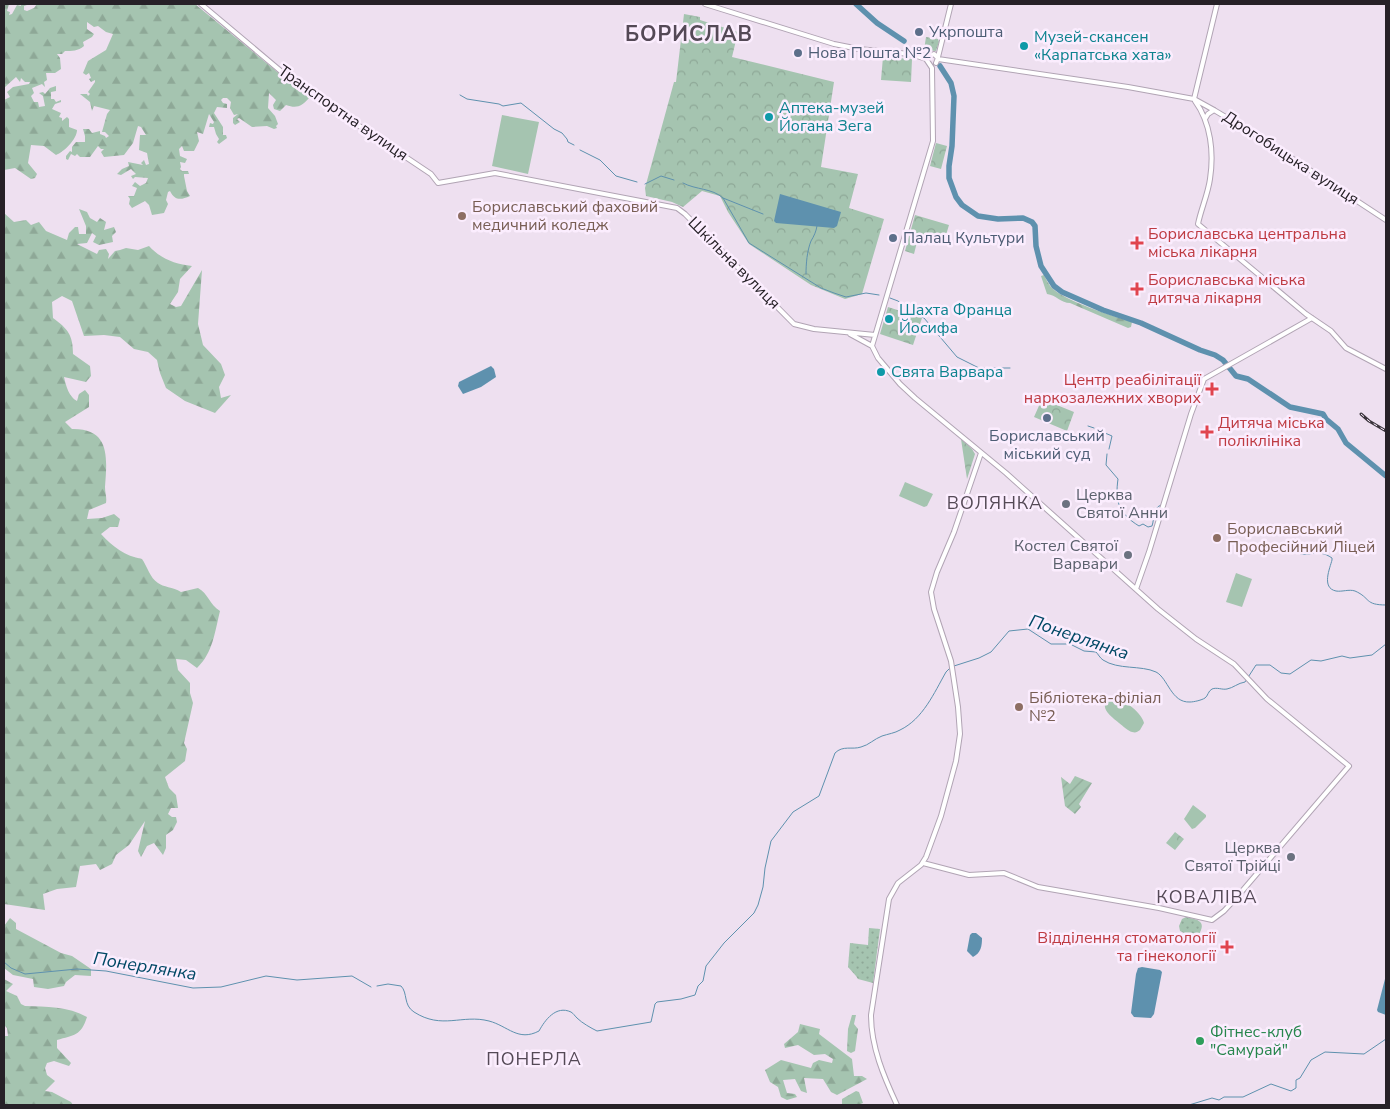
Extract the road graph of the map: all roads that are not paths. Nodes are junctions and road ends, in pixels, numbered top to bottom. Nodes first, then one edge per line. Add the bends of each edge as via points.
1 (201, 4) edge
2 (705, 4) edge
3 (952, 4) edge
4 (1217, 4) edge
5 (914, 54) junction
6 (936, 58) junction
7 (929, 62) junction
8 (932, 68) junction
9 (1194, 99) junction
10 (1214, 110) junction
11 (1205, 119) junction
12 (438, 183) joint
13 (1386, 220) edge
14 (1312, 318) junction
15 (850, 334) junction
16 (875, 335) junction
17 (872, 346) junction
18 (1386, 369) edge
19 (981, 452) junction
20 (1136, 589) junction
21 (923, 863) junction
22 (898, 1105) edge

1 - 12 street, Транспортна вулиця via 295,83 431,174
2 - 5 street, Дрогобицька вулиця via 834,44
3 - 6 street
4 - 9 street
5 - 6 street, Дрогобицька вулиця
5 - 7 street
6 - 7 street
6 - 8 street
6 - 9 street, Дрогобицька вулиця
7 - 8 street
8 - 16 street via 933,141
9 - 10 street, Дрогобицька вулиця
9 - 11 street
10 - 11 street
10 - 13 street, Дрогобицька вулиця
11 - 14 street via 1209,132 1210,179 1198,224
12 - 15 street, Шкільна вулиця via 495,173 674,207 685,214 794,324
14 - 18 street via 1331,331 1346,348
14 - 20 street via 1204,378
15 - 16 street, Шкільна вулиця
15 - 17 street, Шкільна вулиця
16 - 17 street
17 - 19 street via 900,384
19 - 20 street
19 - 21 street via 931,592 952,666 960,718 954,773
20 - 21 street via 1196,639 1234,664 1267,698 1349,766 1237,897 1212,920 1038,887 1004,873 968,875
21 - 22 street via 898,883 889,899 872,1015 880,1066

